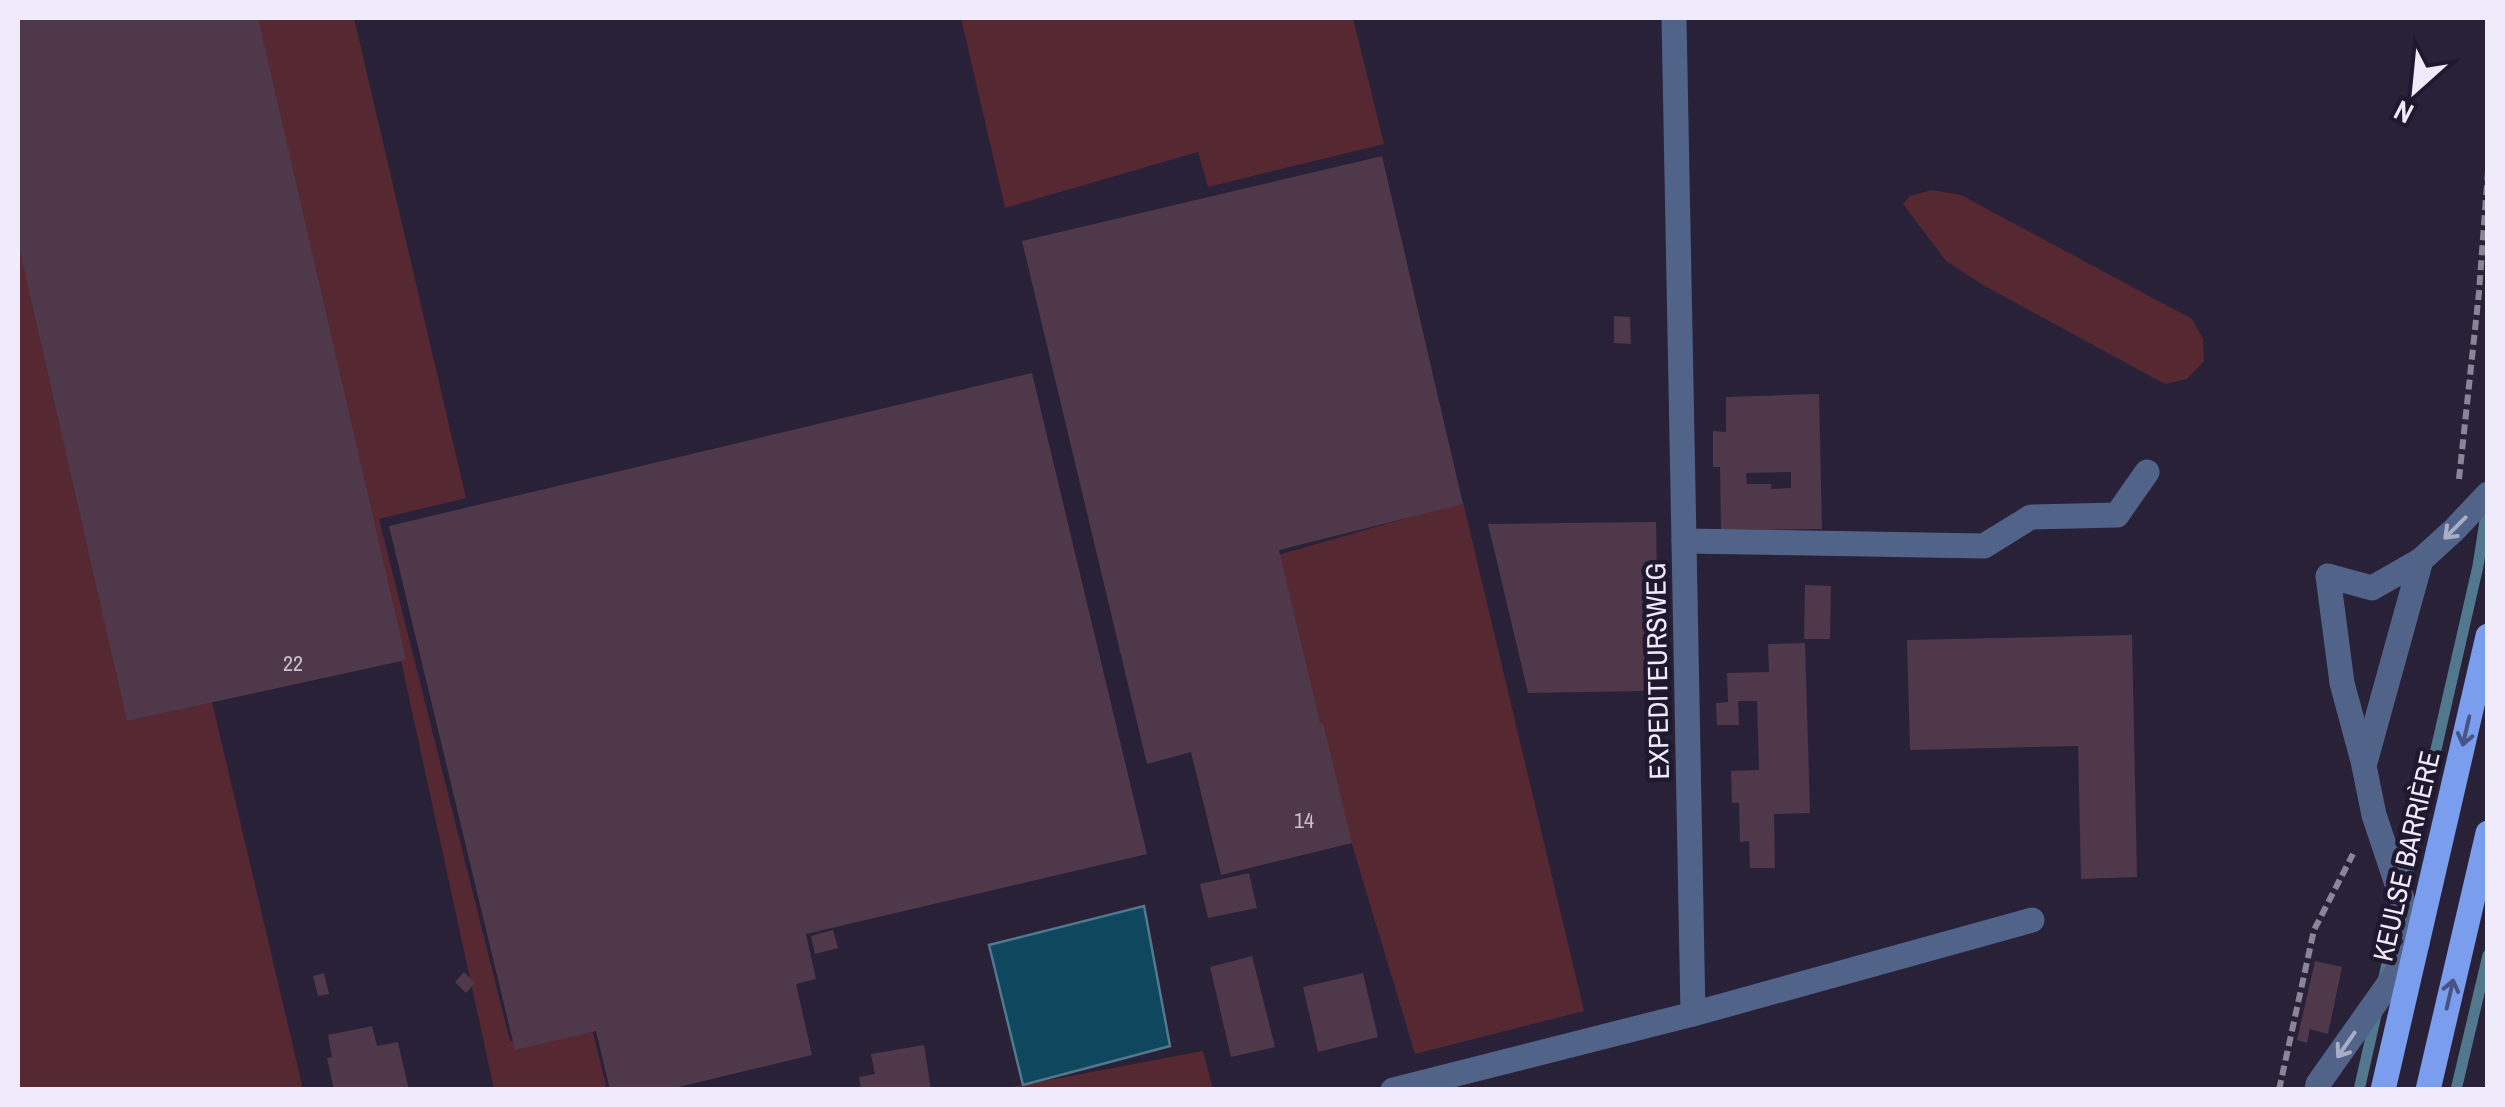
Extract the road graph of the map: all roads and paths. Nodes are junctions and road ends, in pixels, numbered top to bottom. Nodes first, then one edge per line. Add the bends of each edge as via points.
1 (1674, 18) edge
2 (2146, 472) dead end
3 (2488, 494) edge
4 (1684, 541) junction
5 (2421, 560) junction
6 (2488, 636) edge
7 (2364, 766) junction
8 (2488, 833) edge
9 (2032, 920) dead end
10 (2417, 944) junction
11 (1693, 1014) junction
12 (1393, 1090) edge
13 (2316, 1090) edge
14 (2383, 1090) edge
15 (2428, 1090) edge

1 - 4 street, EXPEDITEURSWEG
2 - 4 street via 2116,515 2031,517 1984,546
3 -> 5 street
4 - 11 street, EXPEDITEURSWEG
5 - 7 street
5 - 7 street via 2372,588 2328,576 2342,683
6 -> 10 main road, KEULSE BARRIÈRE
7 - 10 street
15 -> 8 main road
9 - 11 street
10 -> 13 street
10 - 14 main road, KEULSE BARRIÈRE
11 - 12 street

